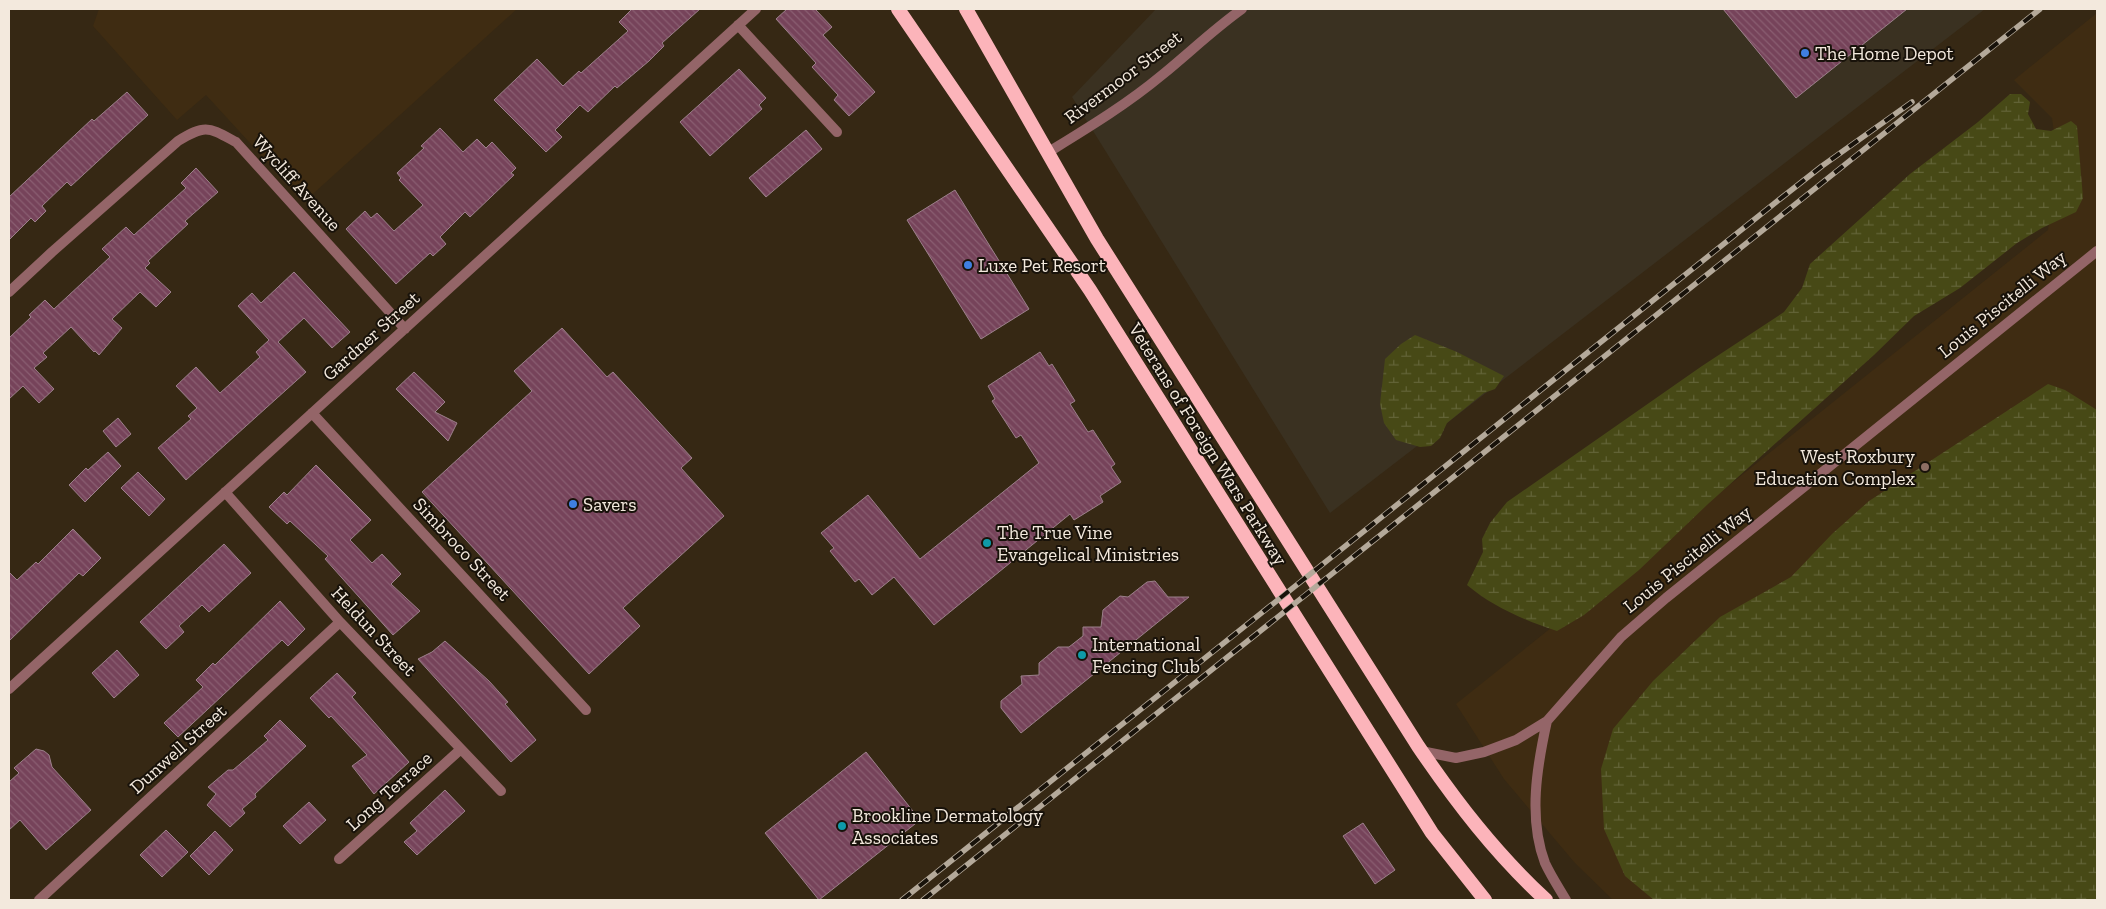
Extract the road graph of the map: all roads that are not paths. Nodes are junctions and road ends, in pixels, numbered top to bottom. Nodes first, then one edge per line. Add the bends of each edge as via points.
1 (756, 9) edge
2 (898, 9) edge
3 (966, 9) edge
4 (1242, 9) edge
5 (738, 25) junction
6 (837, 132) dead end
7 (1047, 153) junction
8 (2097, 251) edge
9 (9, 292) edge
10 (405, 329) junction
11 (312, 413) junction
12 (225, 492) junction
13 (340, 622) junction
14 (9, 689) edge
15 (586, 710) dead end
16 (1547, 721) junction
17 (461, 749) junction
18 (1422, 751) junction
19 (501, 791) dead end
20 (339, 859) dead end
21 (39, 900) edge
22 (1485, 900) edge
23 (1546, 900) edge
24 (1566, 900) edge

1 - 5 street, Gardner Street
2 - 22 highway, Veterans of Foreign Wars Parkway via 1090,290 1432,833
3 - 7 highway, Veterans of Foreign Wars Parkway
4 - 7 street, Rivermoor Street via 1161,76
5 - 6 street
5 - 10 street, Gardner Street
7 - 18 highway, Veterans of Foreign Wars Parkway via 1117,271
8 - 16 street, Louis Piscitelli Way via 1666,598 1621,637
9 - 10 street, Wycliff Avenue via 178,142 196,130 212,129 236,142
10 - 11 street, Gardner Street
11 - 12 street, Gardner Street
11 - 15 street, Simbroco Street
12 - 13 street, Heldun Street
12 - 14 street, Gardner Street
13 - 17 street, Heldun Street
13 - 21 street, Dunwell Street
16 - 18 street, Louis Piscitelli Way via 1516,740 1484,752 1456,758
16 - 24 street, Louis Piscitelli Way via 1537,764 1536,824 1545,863
17 - 19 street, Heldun Street
17 - 20 street, Long Terrace
18 - 23 highway, Veterans of Foreign Wars Parkway via 1447,790 1483,835

